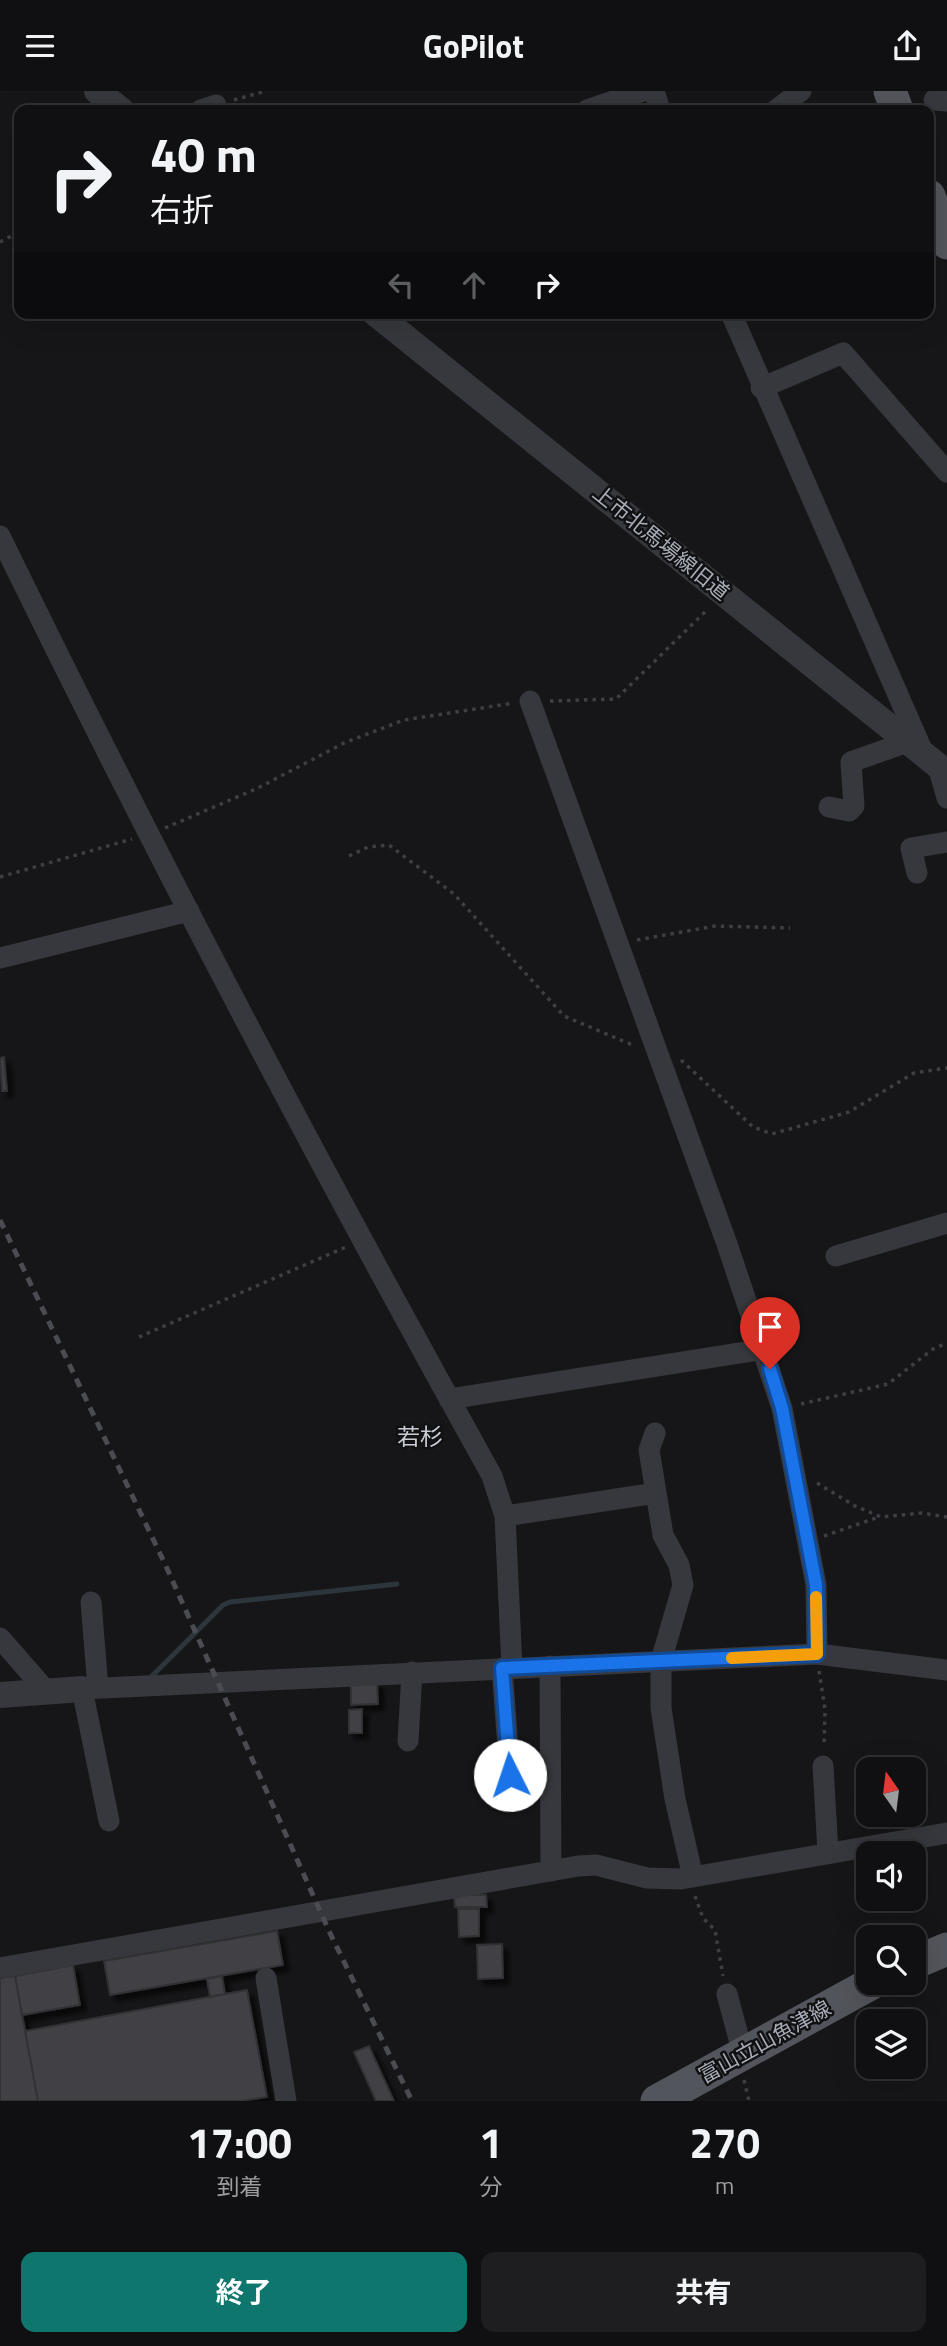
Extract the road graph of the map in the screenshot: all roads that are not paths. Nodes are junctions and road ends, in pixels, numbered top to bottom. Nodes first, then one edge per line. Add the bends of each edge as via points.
1 (97, 91) edge
2 (643, 91) edge
3 (801, 91) edge
4 (775, 103) edge
5 (115, 105) edge
6 (602, 105) edge
7 (934, 209) edge
8 (947, 243) edge
9 (382, 319) edge
10 (733, 319) edge
11 (761, 388) junction
12 (947, 471) edge
13 (0, 536) edge
14 (530, 701) road end
15 (929, 758) edge
16 (947, 798) edge
17 (829, 807) dead end
18 (947, 842) edge
19 (918, 873) dead end
20 (189, 911) junction
21 (0, 958) edge
22 (947, 1223) edge
23 (836, 1256) dead end
24 (764, 1349) junction
25 (449, 1399) junction
26 (655, 1433) dead end
27 (656, 1493) junction
28 (505, 1516) junction
29 (92, 1602) dead end
30 (0, 1638) edge
31 (817, 1654) junction
32 (661, 1661) junction
33 (550, 1666) junction
34 (507, 1668) junction
35 (947, 1670) edge
36 (412, 1672) junction
37 (90, 1688) junction
38 (47, 1692) junction
39 (0, 1695) edge
40 (408, 1741) dead end
41 (823, 1766) road end
42 (510, 1775) dead end
43 (109, 1821) dead end
44 (947, 1833) edge
45 (828, 1852) junction
46 (551, 1871) junction
47 (693, 1877) junction
48 (947, 1949) edge
49 (926, 1958) edge
50 (0, 1968) edge
51 (266, 1978) dead end
52 (856, 1992) edge
53 (727, 1994) road end
54 (743, 2054) junction
55 (286, 2101) edge
56 (657, 2101) edge

1 - 5 street
2 - 6 street
3 - 4 street
7 - 8 main road
9 - 15 street, 上市北馬場線旧道
10 - 11 street
11 - 12 street via 843,353
11 - 15 street
13 - 20 street
14 - 24 street
15 - 16 street
15 - 17 street via 851,762 854,806 849,811
18 - 19 street via 911,848
20 - 21 street
20 - 25 street
22 - 23 street
24 - 25 street
24 - 31 street via 782,1408 816,1585
25 - 28 street via 492,1476
26 - 27 street via 649,1450
27 - 28 street
27 - 32 street via 663,1535 679,1565 683,1585
28 - 34 street
29 - 37 street
30 - 38 street
31 - 32 street
31 - 35 street
32 - 33 street
32 - 47 street via 663,1721
33 - 34 street
33 - 46 street
34 - 36 street
34 - 42 street
36 - 37 street
36 - 40 street
37 - 38 street
37 - 43 street
38 - 39 street
41 - 45 street
44 - 45 street
45 - 47 street
46 - 47 street via 596,1865 647,1878
46 - 50 street
48 - 49 main road
51 - 55 street
52 - 54 main road, 富山立山魚津線
53 - 54 street
54 - 56 main road, 富山立山魚津線

